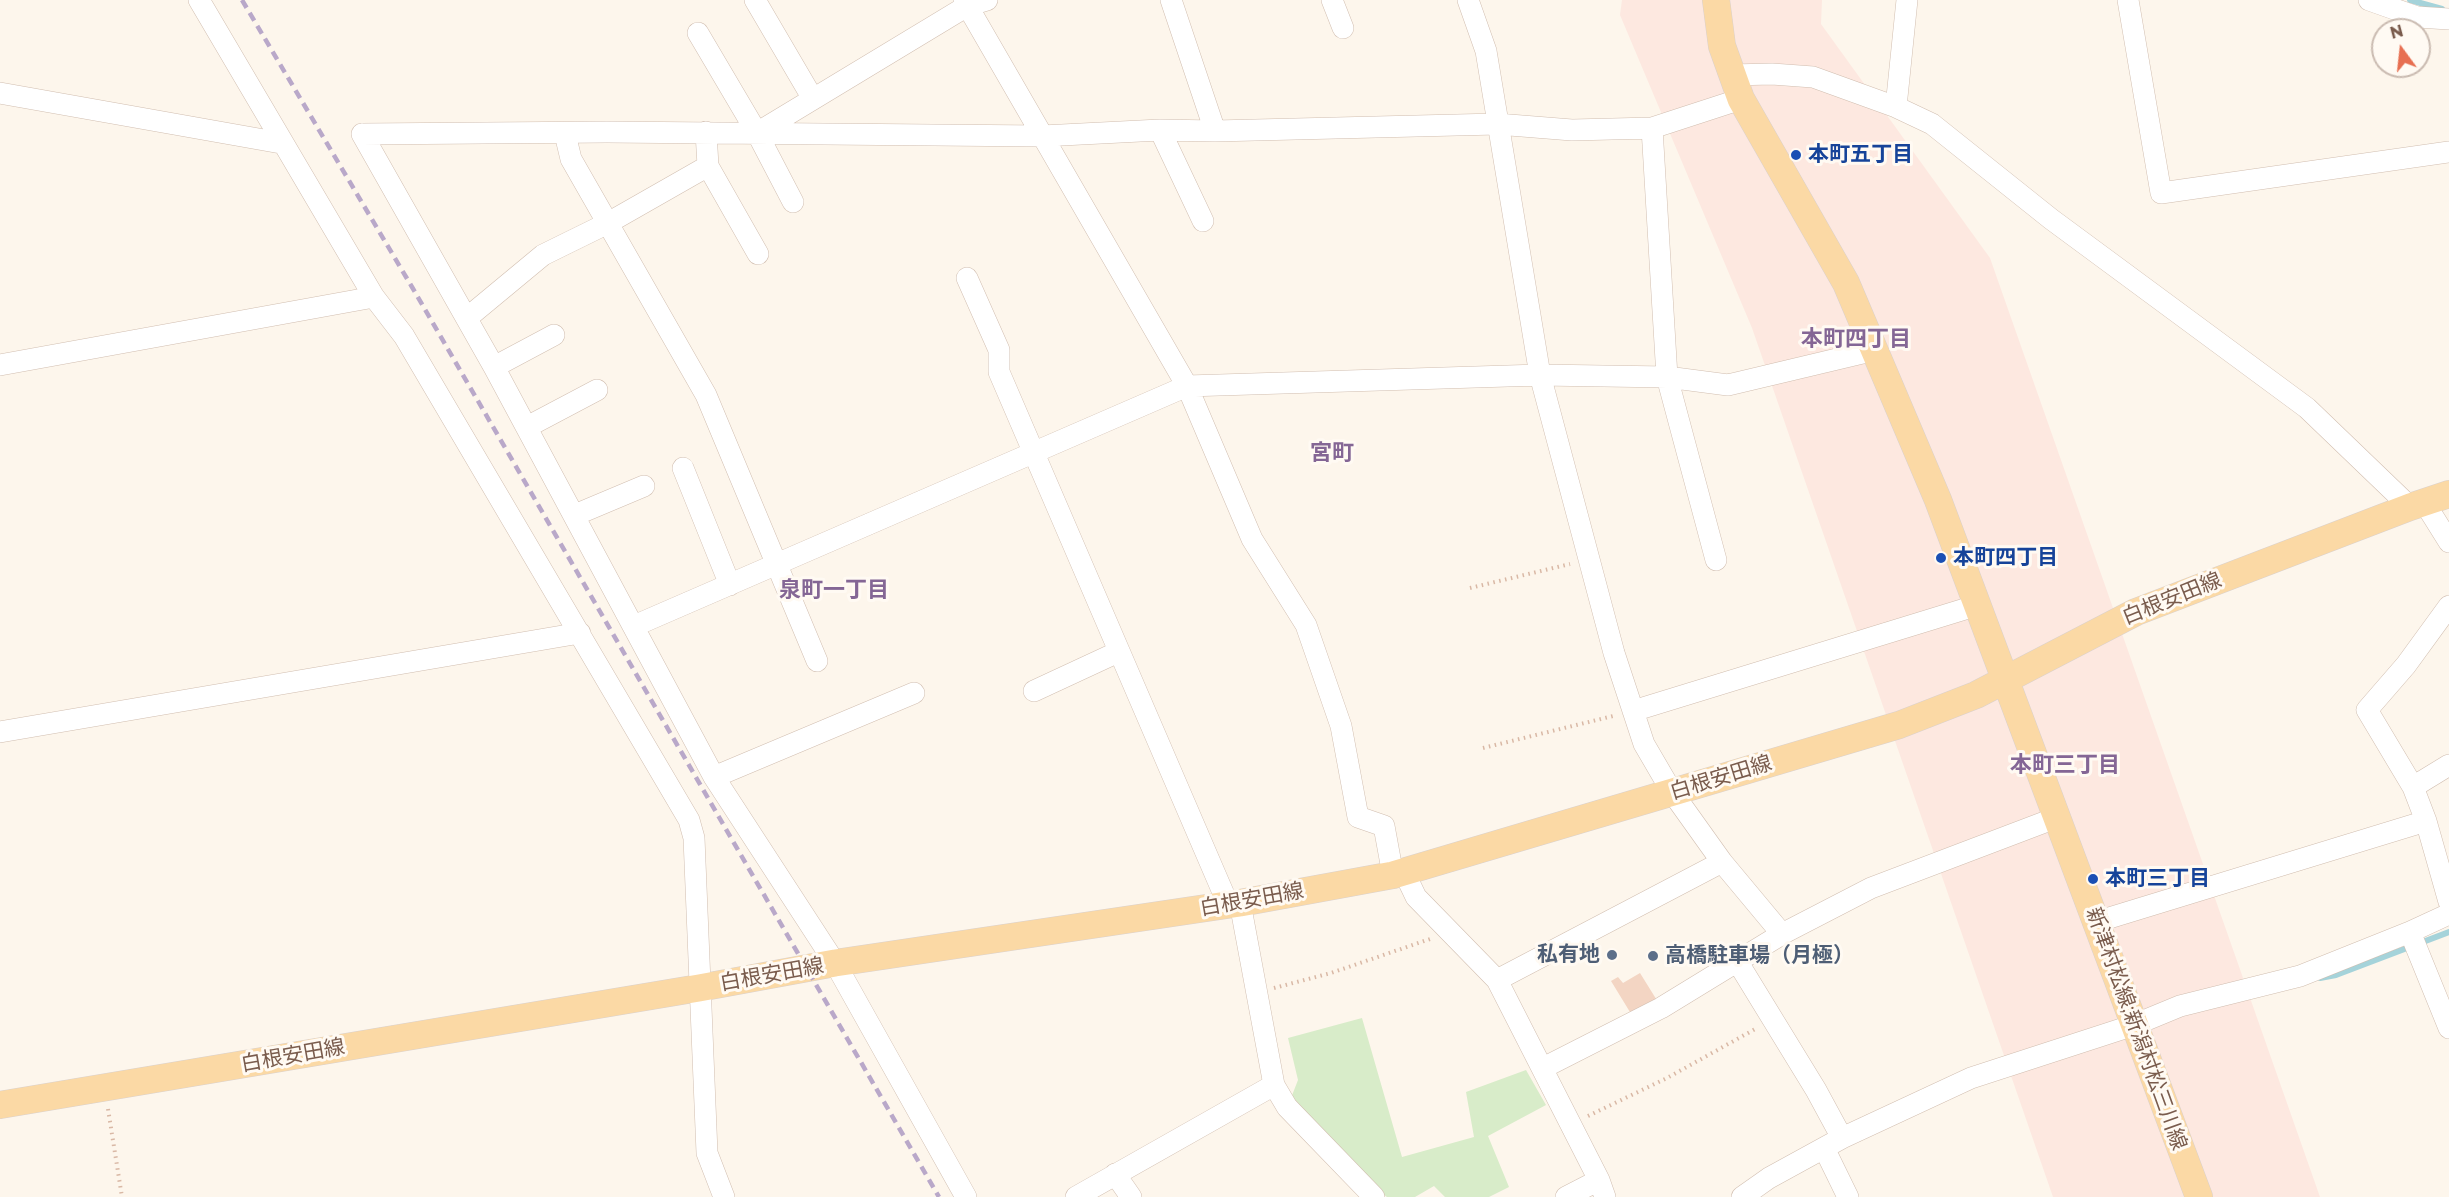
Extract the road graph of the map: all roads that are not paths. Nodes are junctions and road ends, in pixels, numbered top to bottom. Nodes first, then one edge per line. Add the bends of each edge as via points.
1 (199, 0) edge
2 (755, 0) edge
3 (1171, 0) edge
4 (1332, 0) edge
5 (1468, 0) edge
6 (1716, 0) edge
7 (1906, 0) edge
8 (2128, 0) edge
9 (2369, 0) edge
10 (972, 2) edge
11 (2449, 19) edge
12 (1343, 28) dead end
13 (698, 33) dead end
14 (1736, 87) junction
15 (0, 93) edge
16 (813, 99) junction
17 (1896, 107) junction
18 (1497, 124) junction
19 (1652, 128) junction
20 (1160, 130) junction
21 (1215, 131) junction
22 (706, 132) junction
23 (757, 133) junction
24 (565, 134) junction
25 (1042, 136) junction
26 (282, 143) junction
27 (2449, 152) edge
28 (708, 166) junction
29 (794, 202) dead end
30 (1203, 221) dead end
31 (608, 223) junction
32 (758, 254) dead end
33 (968, 278) dead end
34 (374, 297) junction
35 (467, 318) junction
36 (554, 335) dead end
37 (1875, 350) junction
38 (0, 365) edge
39 (494, 367) junction
40 (1540, 375) junction
41 (1667, 377) junction
42 (1187, 386) junction
43 (597, 390) dead end
44 (527, 428) junction
45 (1035, 453) junction
46 (683, 468) dead end
47 (644, 486) dead end
48 (2449, 494) edge
49 (2417, 505) junction
50 (574, 515) junction
51 (2449, 542) edge
52 (1716, 560) dead end
53 (777, 565) junction
54 (730, 585) junction
55 (1978, 605) junction
56 (2449, 606) edge
57 (634, 626) junction
58 (580, 633) junction
59 (1118, 652) junction
60 (817, 662) dead end
61 (2005, 679) junction
62 (1034, 691) dead end
63 (914, 693) dead end
64 (1633, 711) junction
65 (0, 732) edge
66 (2449, 765) edge
67 (714, 777) junction
68 (2413, 787) junction
69 (1672, 792) junction
70 (2058, 817) junction
71 (2426, 820) junction
72 (1722, 862) junction
73 (1399, 873) junction
74 (2449, 902) edge
75 (1234, 904) junction
76 (2449, 914) edge
77 (2096, 922) junction
78 (2409, 932) junction
79 (1782, 934) junction
80 (1737, 962) junction
81 (835, 963) junction
82 (1497, 980) junction
83 (699, 988) junction
84 (2134, 1025) junction
85 (2449, 1028) edge
86 (1543, 1068) junction
87 (1274, 1085) junction
88 (0, 1105) edge
89 (1833, 1143) junction
90 (1114, 1174) junction
91 (1602, 1188) edge
92 (724, 1197) edge
93 (966, 1197) edge
94 (1076, 1197) edge
95 (1131, 1197) edge
96 (1374, 1197) edge
97 (1566, 1197) edge
98 (1742, 1197) edge
99 (1848, 1197) edge
100 (2199, 1197) edge

1 - 26 street
2 - 16 street
3 - 21 street
4 - 12 street
5 - 18 street via 1486,51
6 - 14 main road, 新津村松線;新潟村松三川線 via 1722,46
7 - 17 street
8 - 27 street via 2161,193
9 - 11 street via 2417,17
10 - 16 street
10 - 25 street
13 - 23 street
14 - 17 street via 1772,74 1813,77
14 - 19 street
14 - 37 main road, 新津村松線;新潟村松三川線 via 1846,283
15 - 26 street
16 - 23 street
17 - 49 street via 1932,124 2051,219 2307,408
18 - 19 street via 1572,130
18 - 21 street
18 - 40 street
19 - 41 street
20 - 21 street
20 - 25 street
20 - 30 street
22 - 23 street
22 - 24 street
22 - 28 street
23 - 25 street
23 - 29 street
24 - 31 street via 571,159
24 - 35 street via 362,134
25 - 42 street
26 - 34 street
28 - 31 street
28 - 32 street
31 - 35 street via 543,255
31 - 53 street via 706,395
33 - 45 street via 999,350 999,372
34 - 38 street
34 - 58 street via 404,336
35 - 39 street
36 - 39 street
37 - 41 street via 1728,385
37 - 55 main road, 新津村松線;新潟村松三川線
39 - 44 street
40 - 41 street
40 - 42 street
40 - 64 street
41 - 52 street
42 - 45 street
42 - 73 street via 1252,539 1306,625 1341,726 1358,817 1384,826
43 - 44 street
44 - 50 street
45 - 53 street
45 - 59 street
46 - 54 street
47 - 50 street
48 - 49 main road, 白根安田線
49 - 51 street
49 - 61 main road, 白根安田線 via 2136,612
50 - 57 street
53 - 54 street
53 - 60 street
54 - 57 street
55 - 61 main road, 新津村松線;新潟村松三川線
55 - 64 street
56 - 68 street via 2367,710
57 - 67 street
58 - 65 street
58 - 83 street via 692,829
59 - 62 street
59 - 75 street
61 - 69 main road, 白根安田線 via 1899,725
61 - 70 main road, 新津村松線;新潟村松三川線
63 - 67 street
64 - 69 street via 1644,744
66 - 68 street
67 - 81 street
68 - 71 street
69 - 72 street
69 - 73 main road, 白根安田線
70 - 77 main road, 新津村松線;新潟村松三川線
70 - 79 street via 1871,888
71 - 74 street
71 - 77 street
72 - 79 street
72 - 82 street
73 - 75 main road, 白根安田線
73 - 82 street via 1416,897
75 - 81 main road, 白根安田線
75 - 87 street
76 - 78 street
77 - 84 main road, 新津村松線;新潟村松三川線
78 - 84 street via 2300,976 2180,1006
78 - 85 street
79 - 80 street
80 - 86 street via 1661,1008
80 - 89 street via 1773,1018
81 - 83 main road, 白根安田線
81 - 93 street
82 - 86 street
83 - 88 main road, 白根安田線
83 - 92 street via 707,1153
84 - 89 street via 1971,1078
84 - 100 main road, 新津村松線;新潟村松三川線
86 - 91 street
87 - 90 street
87 - 96 street via 1287,1107
89 - 98 street
89 - 99 street
90 - 94 street
90 - 95 street
91 - 97 street

